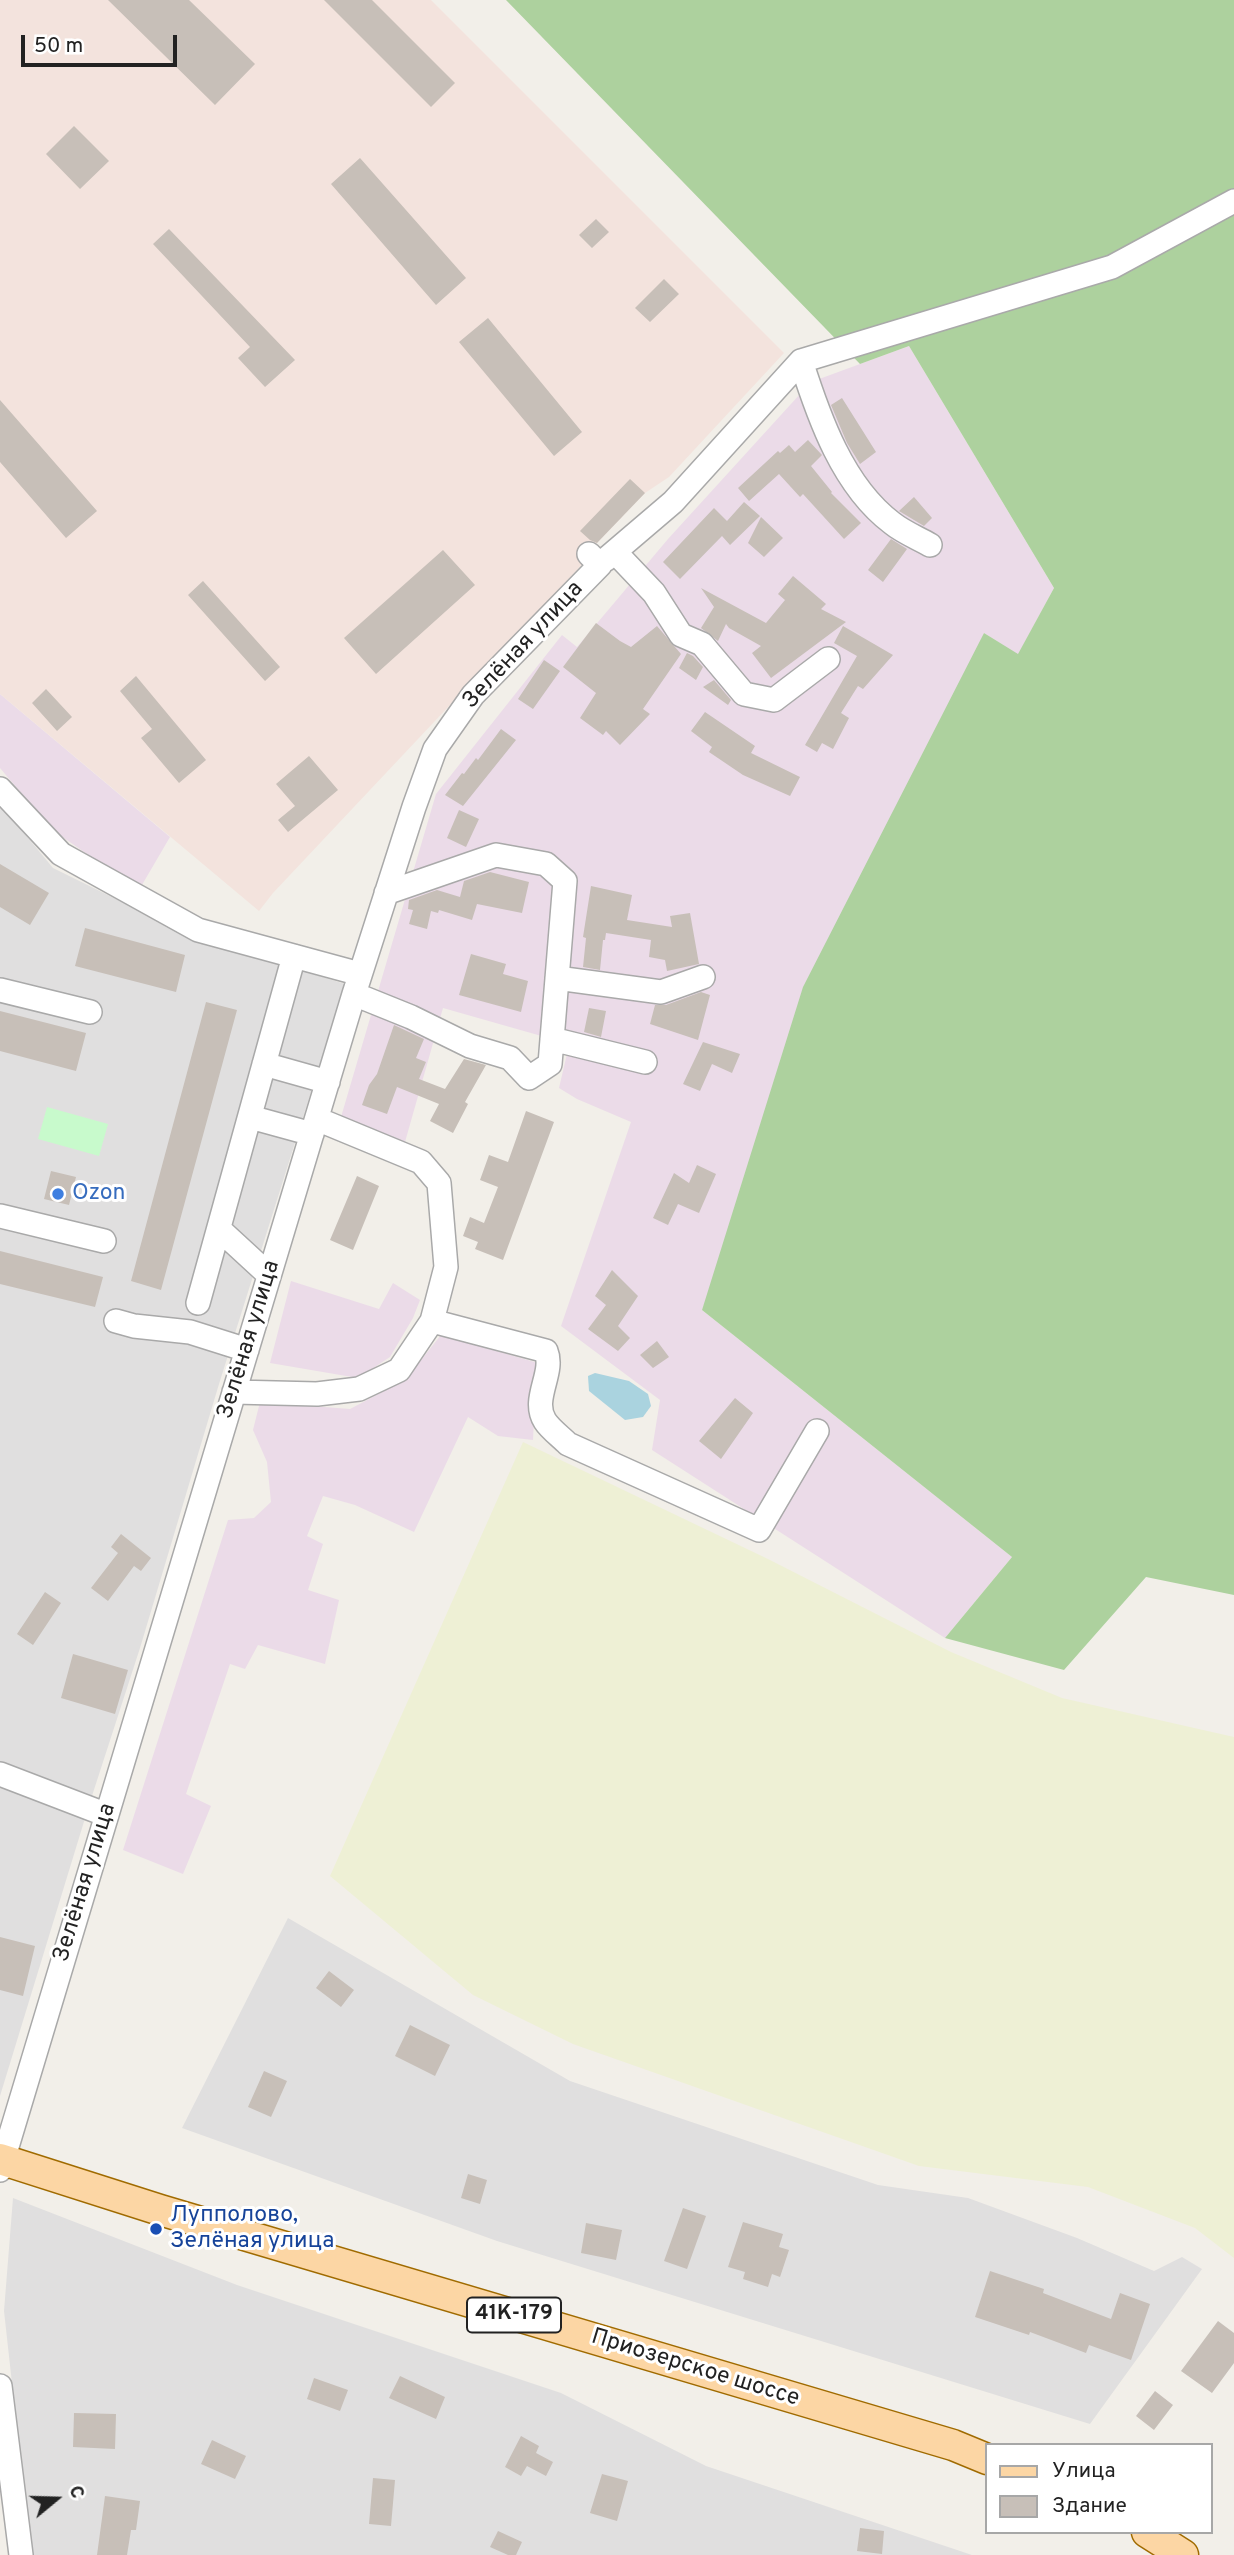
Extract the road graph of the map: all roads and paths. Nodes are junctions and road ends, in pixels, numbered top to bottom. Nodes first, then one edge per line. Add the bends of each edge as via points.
1 (1234, 201) edge
2 (801, 360) junction
3 (930, 545) dead end
4 (601, 557) junction
5 (828, 659) dead end
6 (0, 789) edge
7 (0, 817) edge
8 (33, 825) junction
9 (386, 893) junction
10 (294, 956) junction
11 (703, 976) dead end
12 (557, 978) junction
13 (357, 984) junction
14 (0, 990) edge
15 (90, 1012) dead end
16 (552, 1039) junction
17 (645, 1062) dead end
18 (264, 1064) junction
19 (328, 1082) junction
20 (250, 1117) junction
21 (314, 1126) junction
22 (0, 1216) edge
23 (219, 1229) junction
24 (104, 1241) dead end
25 (269, 1275) junction
26 (198, 1303) dead end
27 (116, 1321) dead end
28 (432, 1321) junction
29 (247, 1350) junction
30 (234, 1392) junction
31 (817, 1432) dead end
32 (0, 1774) edge
33 (107, 1815) junction
34 (1, 2163) edge
35 (0, 2386) edge
36 (986, 2459) edge
37 (1150, 2534) edge
38 (21, 2555) edge
39 (1183, 2555) edge

1 - 2 street via 1112,267
2 - 3 street via 817,413 853,482 892,523
2 - 4 street, Зелёная улица via 673,502
4 - 5 street via 653,593 681,635 702,644 744,694 774,700
4 - 9 street, Зелёная улица via 473,695 435,749
6 - 8 street
7 - 8 street
8 - 10 street via 61,854 198,930
9 - 12 street via 496,855 546,864 565,881
9 - 13 street, Зелёная улица
10 - 13 street
10 - 18 street
11 - 12 street via 661,992
12 - 16 street
13 - 16 street via 470,1046 510,1058 529,1078 550,1064
13 - 19 street, Зелёная улица
14 - 15 street
16 - 17 street
18 - 19 street
18 - 20 street
19 - 21 street, Зелёная улица
20 - 21 street
20 - 23 street
21 - 25 street, Зелёная улица
21 - 28 street via 421,1162 439,1182 446,1267
22 - 24 street
23 - 25 street
23 - 26 street
25 - 29 street, Зелёная улица
27 - 29 street via 190,1332
28 - 30 street via 399,1370 359,1390
28 - 31 street via 546,1351 550,1360 540,1402 544,1420 568,1444 759,1530
29 - 30 street, Зелёная улица
30 - 33 street, Зелёная улица
32 - 33 street
33 - 34 street, Зелёная улица
34 - 36 main road, Приозерское шоссе / 41К-179 via 953,2445
35 - 38 street
37 - 39 main road

